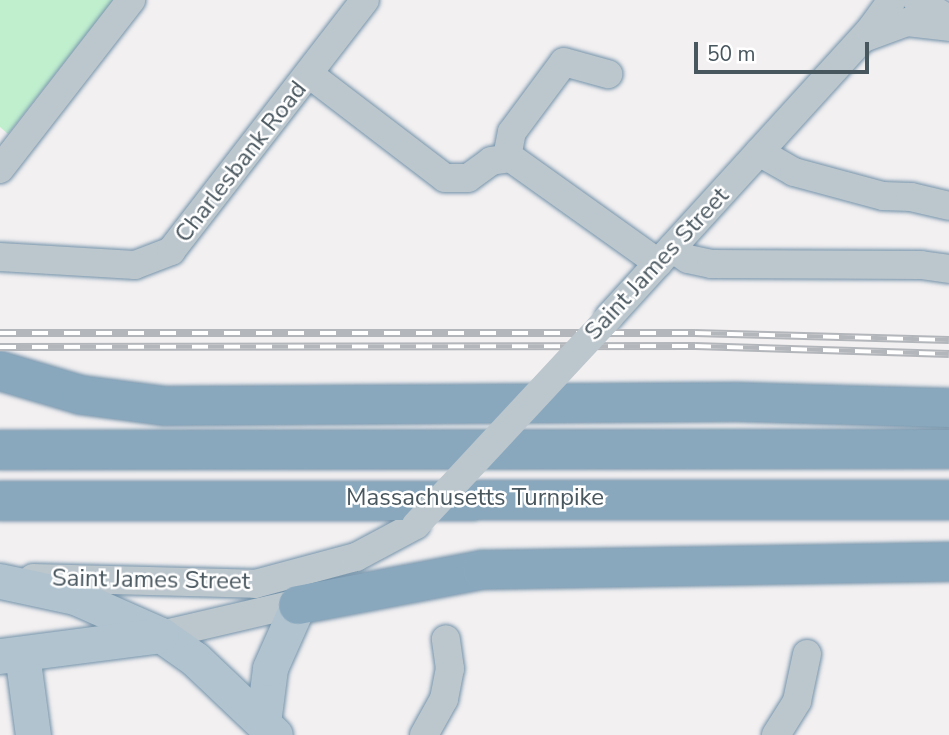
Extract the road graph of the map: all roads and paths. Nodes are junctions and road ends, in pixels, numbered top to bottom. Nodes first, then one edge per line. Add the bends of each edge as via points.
1 (131, 0) edge
2 (365, 0) edge
3 (892, 0) edge
4 (917, 0) edge
5 (949, 19) edge
6 (949, 27) edge
7 (858, 43) junction
8 (309, 74) junction
9 (608, 74) dead end
10 (759, 152) junction
11 (507, 157) junction
12 (0, 169) edge
13 (949, 206) edge
14 (665, 256) junction
15 (0, 257) edge
16 (949, 269) edge
17 (0, 371) edge
18 (949, 408) edge
19 (949, 449) edge
20 (0, 450) edge
21 (949, 500) edge
22 (0, 501) edge
23 (416, 524) junction
24 (949, 562) edge
25 (0, 579) edge
26 (298, 605) junction
27 (162, 635) junction
28 (446, 639) dead end
29 (11, 654) edge
30 (807, 654) dead end
31 (797, 701) junction
32 (269, 729) edge
33 (33, 735) edge
34 (424, 735) edge
35 (776, 735) edge
36 (797, 735) edge

1 - 12 street
2 - 8 street, Charlesbank Road
3 - 7 street, Saint James Street
4 - 5 street
6 - 7 street via 897,24
7 - 10 street, Saint James Street
8 - 11 street via 445,178 468,178 491,161
8 - 15 street, Charlesbank Road via 185,236 163,256 123,265
9 - 11 street via 564,62 512,132
10 - 13 street via 794,172 883,196
10 - 14 street, Saint James Street
11 - 14 street
14 - 16 street via 711,264
14 - 23 street, Saint James Street, bridge
17 - 18 highway via 80,395 175,406 737,402
19 - 20 highway, Massachusetts Turnpike
21 - 22 highway, Massachusetts Turnpike
23 - 25 street, Saint James Street via 356,557 255,584
23 - 26 street, Saint James Street via 369,572
24 - 26 highway via 492,570
25 - 27 main road via 82,600
26 - 27 street, Saint James Street
26 - 32 main road via 270,668
27 - 29 main road
27 - 32 main road via 185,650
28 - 34 street via 450,669 444,699
29 - 33 main road
30 - 31 street
31 - 35 street
31 - 36 street

